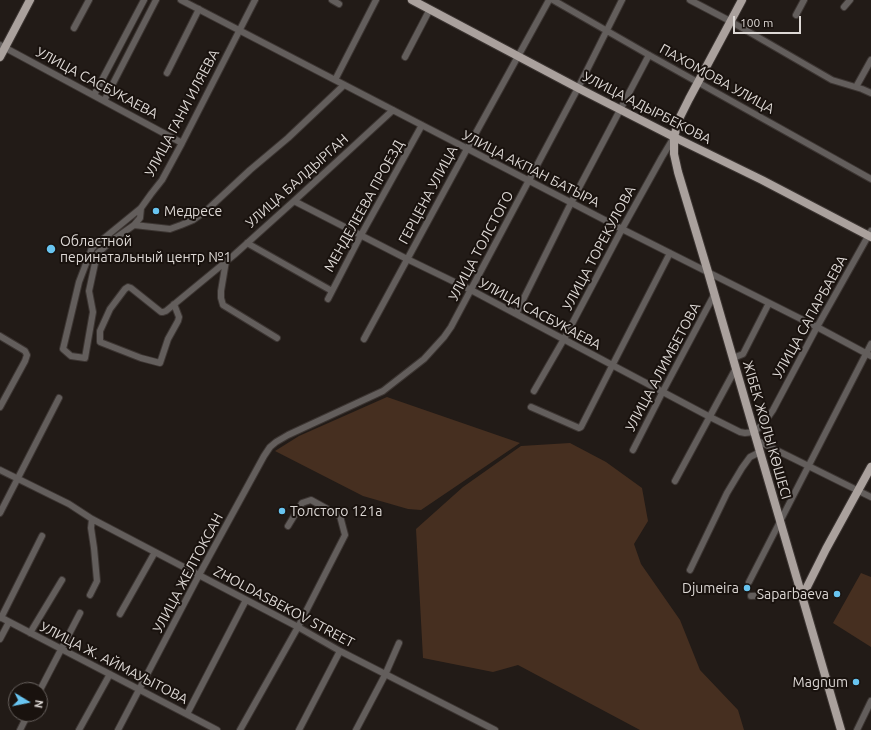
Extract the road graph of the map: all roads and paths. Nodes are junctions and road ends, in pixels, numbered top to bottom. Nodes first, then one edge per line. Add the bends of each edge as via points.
1 (24, 0) edge
2 (30, 0) edge
3 (89, 0) edge
4 (144, 0) edge
5 (156, 0) edge
6 (182, 0) edge
7 (255, 0) edge
8 (332, 0) edge
9 (376, 0) edge
10 (412, 0) edge
11 (549, 0) edge
12 (553, 0) edge
13 (622, 0) edge
14 (690, 0) edge
15 (742, 0) edge
16 (804, 0) edge
17 (850, 0) edge
18 (339, 4) dead end
19 (844, 7) dead end
20 (199, 9) junction
21 (430, 10) junction
22 (796, 15) dead end
23 (730, 21) junction
24 (74, 28) dead end
25 (239, 30) junction
26 (606, 31) junction
27 (1, 46) edge
28 (649, 55) junction
29 (518, 56) junction
30 (0, 57) edge
31 (405, 57) dead end
32 (871, 60) edge
33 (167, 73) dead end
34 (335, 80) junction
35 (698, 82) junction
36 (344, 85) junction
37 (856, 87) junction
38 (578, 88) junction
39 (871, 93) edge
40 (94, 95) junction
41 (104, 101) junction
42 (393, 110) junction
43 (620, 110) junction
44 (422, 125) junction
45 (674, 137) junction
46 (182, 143) junction
47 (467, 148) junction
48 (871, 179) edge
49 (529, 181) junction
50 (294, 201) junction
51 (571, 203) junction
52 (141, 208) junction
53 (132, 226) junction
54 (622, 229) junction
55 (870, 234) edge
56 (361, 235) junction
57 (247, 243) junction
58 (670, 253) junction
59 (407, 259) junction
60 (226, 261) junction
61 (708, 272) junction
62 (471, 290) junction
63 (332, 291) junction
64 (714, 295) junction
65 (328, 299) dead end
66 (174, 304) junction
67 (769, 304) junction
68 (516, 314) junction
69 (817, 327) junction
70 (0, 336) edge
71 (277, 338) dead end
72 (364, 339) dead end
73 (564, 339) junction
74 (871, 344) edge
75 (868, 355) edge
76 (733, 358) junction
77 (612, 366) junction
78 (736, 368) junction
79 (534, 391) dead end
80 (662, 393) junction
81 (59, 398) dead end
82 (0, 406) edge
83 (531, 406) dead end
84 (710, 417) junction
85 (288, 435) joint
86 (755, 436) junction
87 (633, 450) dead end
88 (760, 452) junction
89 (808, 466) junction
90 (871, 467) edge
91 (0, 470) edge
92 (17, 479) junction
93 (675, 482) dead end
94 (859, 490) junction
95 (871, 497) edge
96 (0, 513) edge
97 (92, 519) junction
98 (780, 522) junction
99 (288, 526) dead end
100 (42, 536) dead end
101 (155, 552) junction
102 (690, 570) dead end
103 (199, 576) junction
104 (62, 580) dead end
105 (749, 582) dead end
106 (90, 595) dead end
107 (802, 595) junction
108 (751, 596) dead end
109 (246, 600) junction
110 (80, 613) dead end
111 (120, 614) dead end
112 (0, 617) edge
113 (9, 622) junction
114 (298, 627) junction
115 (30, 633) junction
116 (0, 639) edge
117 (399, 643) dead end
118 (61, 649) junction
119 (340, 651) junction
120 (110, 674) junction
121 (385, 675) junction
122 (44, 682) edge
123 (140, 690) junction
124 (871, 701) edge
125 (187, 714) junction
126 (79, 730) edge
127 (118, 730) edge
128 (217, 730) edge
129 (240, 730) edge
130 (299, 730) edge
131 (356, 730) edge
132 (495, 730) edge
133 (841, 730) edge
134 (857, 730) edge

1 - 27 main road
2 - 27 main road
3 - 24 street
4 - 40 street
5 - 41 street
6 - 20 street, УЛИЦА АКПАН БАТЫРА
7 - 25 street, УЛИЦА ГАНИ ИЛЯЕВА
8 - 18 street
9 - 34 street
10 - 21 main road, УЛИЦА АДЫРБЕКОВА
11 - 29 street, ГЕРЦЕНА УЛИЦА
12 - 26 street, ПАХОМОВА УЛИЦА
13 - 26 street, УЛИЦА ТОЛСТОГО
14 - 23 street
15 - 23 main road, ЖІБЕК ЖОЛЫ КӨШЕСІ
16 - 22 street
17 - 19 street
20 - 25 street, УЛИЦА АКПАН БАТЫРА
20 - 33 street
21 - 29 main road, УЛИЦА АДЫРБЕКОВА
21 - 31 street
23 - 35 main road, ЖІБЕК ЖОЛЫ КӨШЕСІ
23 - 37 street via 832,80
25 - 34 street, УЛИЦА АКПАН БАТЫРА
25 - 46 street, УЛИЦА ГАНИ ИЛЯЕВА
26 - 28 street, ПАХОМОВА УЛИЦА
26 - 38 street, УЛИЦА ТОЛСТОГО
27 - 30 main road
27 - 40 street, УЛИЦА САСБУКАЕВА
28 - 35 street, ПАХОМОВА УЛИЦА
28 - 43 street
29 - 38 main road, УЛИЦА АДЫРБЕКОВА
29 - 47 street, ГЕРЦЕНА УЛИЦА
32 - 37 street
34 - 36 street, УЛИЦА АКПАН БАТЫРА
35 - 45 main road, ЖІБЕК ЖОЛЫ КӨШЕСІ via 679,119
35 - 48 street, ПАХОМОВА УЛИЦА
36 - 42 street, УЛИЦА АКПАН БАТЫРА
36 - 53 street via 288,138 193,220 170,229
37 - 39 street
38 - 43 main road, УЛИЦА АДЫРБЕКОВА
38 - 49 street, УЛИЦА ТОЛСТОГО
40 - 41 street, УЛИЦА САСБУКАЕВА
41 - 46 street, УЛИЦА САСБУКАЕВА
42 - 44 street, УЛИЦА АКПАН БАТЫРА
42 - 50 street, УЛИЦА БАЛДЫРГАН
43 - 45 main road, УЛИЦА АДЫРБЕКОВА
43 - 51 street
44 - 47 street, УЛИЦА АКПАН БАТЫРА
44 - 56 street, МЕНДЕЛЕЕВА ПРОЕЗД
45 - 54 street, УЛИЦА ТОРЕКУЛОВА
45 - 55 main road, УЛИЦА АДЫРБЕКОВА
45 - 61 main road, ЖІБЕК ЖОЛЫ КӨШЕСІ via 675,163
46 - 52 street, УЛИЦА ГАНИ ИЛЯЕВА via 162,180
47 - 49 street, УЛИЦА АКПАН БАТЫРА
47 - 59 street, ГЕРЦЕНА УЛИЦА
49 - 51 street, УЛИЦА АКПАН БАТЫРА
49 - 62 street, УЛИЦА ТОЛСТОГО
50 - 56 street, УЛИЦА САСБУКАЕВА
50 - 57 street, УЛИЦА БАЛДЫРГАН
51 - 54 street, УЛИЦА АКПАН БАТЫРА
51 - 68 street
52 - 53 street via 140,218
52 - 53 street, УЛИЦА ГАНИ ИЛЯЕВА via 92,248 78,282 63,349 71,356 85,358 94,312 89,291 97,254
54 - 58 street, УЛИЦА АКПАН БАТЫРА
54 - 73 street, УЛИЦА ТОРЕКУЛОВА
55 - 69 street, УЛИЦА САПАРБАЕВА
56 - 59 street, УЛИЦА САСБУКАЕВА
56 - 63 street, МЕНДЕЛЕЕВА ПРОЕЗД
57 - 60 street, УЛИЦА БАЛДЫРГАН
57 - 63 street
58 - 61 street, УЛИЦА АКПАН БАТЫРА
58 - 77 street
59 - 62 street, УЛИЦА САСБУКАЕВА
59 - 72 street, ГЕРЦЕНА УЛИЦА
60 - 66 street, УЛИЦА БАЛДЫРГАН
60 - 71 street via 220,298 223,305
61 - 64 main road, ЖІБЕК ЖОЛЫ КӨШЕСІ
61 - 67 street, УЛИЦА АКПАН БАТЫРА
62 - 68 street, УЛИЦА САСБУКАЕВА
62 - 85 street, УЛИЦА ТОЛСТОГО via 444,337 424,359 403,376 383,391
63 - 65 street, МЕНДЕЛЕЕВА ПРОЕЗД
64 - 76 main road, ЖІБЕК ЖОЛЫ КӨШЕСІ
64 - 80 street, УЛИЦА АЛИМБЕТОВА
66 - 66 street, УЛИЦА БАЛДЫРГАН via 161,312 128,287 110,309 100,330 100,342 160,363 179,317
67 - 69 street, УЛИЦА АКПАН БАТЫРА
67 - 76 street via 743,354
68 - 73 street, УЛИЦА САСБУКАЕВА
69 - 75 street, УЛИЦА АКПАН БАТЫРА
69 - 86 street, УЛИЦА САПАРБАЕВА via 773,410
70 - 82 street via 25,351 27,355
73 - 77 street, УЛИЦА САСБУКАЕВА
73 - 79 street, УЛИЦА ТОРЕКУЛОВА
74 - 75 street
75 - 89 street
76 - 78 main road, ЖІБЕК ЖОЛЫ КӨШЕСІ
77 - 80 street, УЛИЦА САСБУКАЕВА
77 - 83 street via 580,428
78 - 84 street
78 - 86 main road, ЖІБЕК ЖОЛЫ КӨШЕСІ
80 - 84 street, УЛИЦА САСБУКАЕВА
80 - 87 street, УЛИЦА АЛИМБЕТОВА
81 - 92 street
84 - 86 street, УЛИЦА САСБУКАЕВА via 740,432
84 - 93 street
85 - 103 street, УЛИЦА ЖЕЛТОКСАН via 270,447 264,456
86 - 88 main road, ЖІБЕК ЖОЛЫ КӨШЕСІ
86 - 89 street, УЛИЦА САСБУКАЕВА
88 - 98 main road, ЖІБЕК ЖОЛЫ КӨШЕСІ
88 - 102 street via 750,457 727,493
89 - 94 street, УЛИЦА САСБУКАЕВА
89 - 98 street
90 - 94 main road
91 - 92 street, ZHOLDASBEKOV STREET
92 - 96 street
92 - 97 street, ZHOLDASBEKOV STREET via 69,504
94 - 95 street, УЛИЦА САСБУКАЕВА
94 - 107 main road
97 - 101 street, ZHOLDASBEKOV STREET
97 - 106 street via 97,581
98 - 105 street
98 - 107 main road, ЖІБЕК ЖОЛЫ КӨШЕСІ
99 - 114 street via 302,503 311,500 340,516 345,535
100 - 112 street
101 - 103 street, ZHOLDASBEKOV STREET
101 - 111 street
103 - 109 street, ZHOLDASBEKOV STREET
103 - 123 street, УЛИЦА ЖЕЛТОКСАН
104 - 115 street
107 - 108 street
107 - 133 main road, ЖІБЕК ЖОЛЫ КӨШЕСІ
109 - 114 street, ZHOLDASBEKOV STREET
109 - 125 street
110 - 118 street
112 - 113 street, УЛИЦА Ж. АЙМАУЫТОВА
113 - 115 street, УЛИЦА Ж. АЙМАУЫТОВА
113 - 116 street
114 - 119 street, ZHOLDASBEKOV STREET
114 - 129 street
115 - 118 street, УЛИЦА Ж. АЙМАУЫТОВА
117 - 121 street
118 - 120 street, УЛИЦА Ж. АЙМАУЫТОВА
118 - 122 street
119 - 121 street, ZHOLDASBEKOV STREET
119 - 130 street
120 - 123 street, УЛИЦА Ж. АЙМАУЫТОВА
120 - 126 street
121 - 131 street
121 - 132 street, ZHOLDASBEKOV STREET
123 - 125 street, УЛИЦА Ж. АЙМАУЫТОВА
123 - 127 street, УЛИЦА ЖЕЛТОКСАН
124 - 134 street
125 - 128 street, УЛИЦА Ж. АЙМАУЫТОВА

